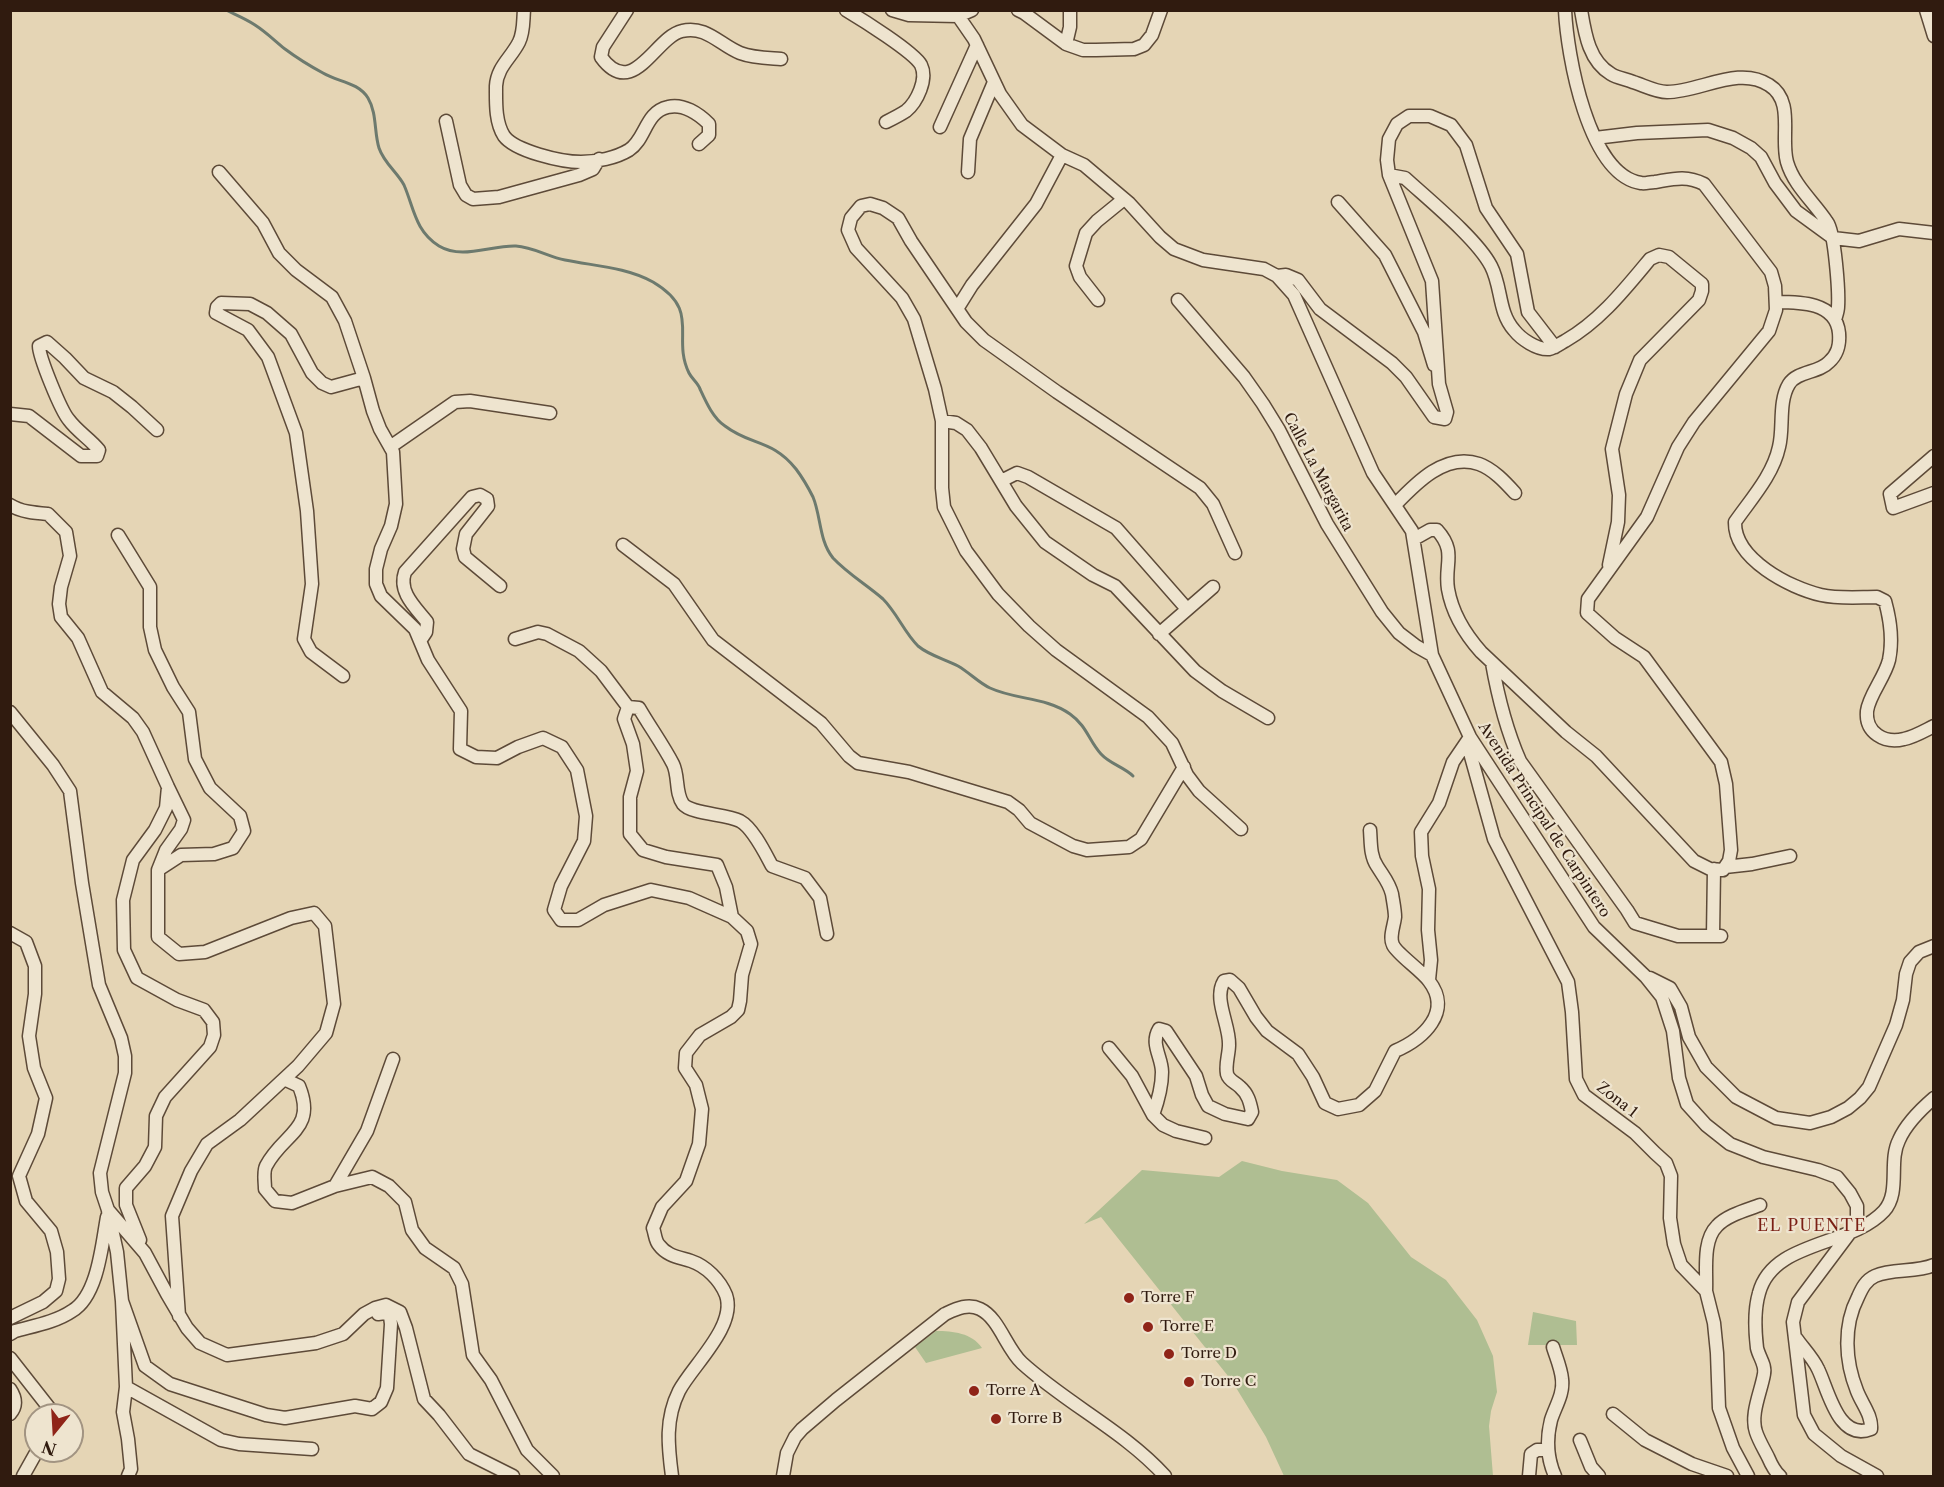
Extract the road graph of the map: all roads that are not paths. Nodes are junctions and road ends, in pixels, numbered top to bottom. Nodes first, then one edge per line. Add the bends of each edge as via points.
1 (524, 10) edge
2 (627, 10) edge
3 (846, 10) edge
4 (892, 10) edge
5 (972, 10) edge
6 (1018, 10) edge
7 (1070, 10) edge
8 (1161, 10) edge
9 (1565, 10) edge
10 (1581, 10) edge
11 (1926, 10) edge
12 (956, 13) edge
13 (1934, 36) edge
14 (1066, 44) junction
15 (977, 45) junction
16 (781, 59) dead end
17 (994, 82) junction
18 (446, 121) dead end
19 (886, 122) dead end
20 (940, 127) dead end
21 (1595, 138) junction
22 (699, 144) dead end
23 (1062, 155) junction
24 (599, 159) junction
25 (219, 172) dead end
26 (968, 172) dead end
27 (1389, 176) junction
28 (1124, 199) junction
29 (1338, 202) dead end
30 (1934, 233) edge
31 (1833, 238) junction
32 (1277, 276) junction
33 (1098, 300) dead end
34 (1178, 300) dead end
35 (1776, 302) junction
36 (957, 309) junction
37 (1835, 320) junction
38 (1555, 347) junction
39 (364, 378) junction
40 (1439, 384) junction
41 (550, 413) dead end
42 (10, 414) edge
43 (942, 421) junction
44 (157, 430) dead end
45 (390, 447) junction
46 (1934, 456) edge
47 (1001, 481) junction
48 (1515, 493) dead end
49 (1934, 493) edge
50 (10, 505) edge
51 (1395, 505) junction
52 (118, 535) dead end
53 (1414, 539) junction
54 (623, 545) dead end
55 (1235, 553) dead end
56 (1608, 569) junction
57 (500, 586) dead end
58 (1213, 587) dead end
59 (1187, 609) junction
60 (1159, 633) junction
61 (515, 639) dead end
62 (420, 641) junction
63 (1432, 655) junction
64 (1492, 663) junction
65 (342, 676) dead end
66 (628, 707) junction
67 (10, 712) edge
68 (1268, 718) dead end
69 (1934, 726) edge
70 (1470, 736) junction
71 (1184, 767) junction
72 (168, 787) junction
73 (1241, 829) dead end
74 (1370, 830) dead end
75 (1790, 856) dead end
76 (1719, 868) junction
77 (158, 870) junction
78 (732, 917) junction
79 (10, 933) edge
80 (827, 934) dead end
81 (1934, 946) edge
82 (1646, 976) junction
83 (1429, 980) junction
84 (1109, 1048) dead end
85 (393, 1059) dead end
86 (284, 1080) junction
87 (1934, 1098) edge
88 (1153, 1115) junction
89 (1204, 1138) dead end
90 (335, 1186) junction
91 (1760, 1205) dead end
92 (108, 1210) junction
93 (1852, 1230) junction
94 (145, 1253) junction
95 (1934, 1265) edge
96 (1706, 1291) junction
97 (122, 1301) junction
98 (378, 1314) dead end
99 (180, 1316) junction
100 (10, 1318) edge
101 (10, 1334) edge
102 (1794, 1336) junction
103 (1553, 1347) dead end
104 (10, 1358) edge
105 (126, 1386) junction
106 (10, 1389) edge
107 (45, 1403) edge
108 (10, 1414) edge
109 (1613, 1414) dead end
110 (1580, 1440) dead end
111 (312, 1449) dead end
112 (1547, 1450) junction
113 (128, 1476) edge
114 (513, 1476) edge
115 (553, 1476) edge
116 (672, 1476) edge
117 (783, 1476) edge
118 (1165, 1476) edge
119 (1529, 1476) edge
120 (1555, 1476) edge
121 (1599, 1476) edge
122 (1727, 1476) edge
123 (1748, 1476) edge
124 (1780, 1476) edge
125 (1877, 1476) edge

1 - 24 street via 519,43 502,65 496,83 496,111 504,136 525,151 581,162
2 - 16 street via 603,47 602,57 618,71 638,68 671,36 691,30 706,32 750,56
3 - 19 street via 920,64 923,75 918,96 908,110
4 - 12 street via 909,15
5 - 12 street
6 - 14 street
7 - 14 street
8 - 14 street via 1152,35 1134,49 1083,50
9 - 21 street via 1575,83
10 - 31 street via 1586,39 1599,64 1612,75 1664,92 1736,78 1755,79 1781,95 1786,159 1791,174 1829,224
11 - 13 street
12 - 15 street
15 - 17 street
15 - 20 street
17 - 23 street via 1022,124
17 - 26 street via 970,139
18 - 24 street via 460,185 473,198 499,197 579,175 593,169
21 - 31 street via 1708,130 1733,138 1761,157 1796,211
21 - 35 street via 1612,166 1629,179 1642,184 1682,177 1704,184 1771,272
22 - 24 street via 709,135 709,124 681,106 668,107 656,112 635,146 611,158
23 - 28 street via 1084,165
23 - 36 street via 1036,204
25 - 39 street via 263,223 279,253 332,297 345,321
27 - 38 street via 1405,178 1480,251 1491,266 1503,312 1514,330 1541,348
27 - 38 street via 1389,139 1397,124 1409,116 1430,116 1451,125 1466,145 1486,208 1517,254 1528,312
27 - 40 street via 1432,281
28 - 32 street via 1174,249 1203,260 1264,269
28 - 33 street via 1086,234 1076,266
29 - 40 street via 1385,255 1424,333
30 - 31 street via 1899,229 1859,241
31 - 37 street via 1838,309
32 - 40 street via 1298,280 1320,309 1392,363 1434,417 1441,420 1447,412
32 - 51 street, Avenida Principal de Carpintero via 1294,295 1373,473
34 - 63 street, Calle La Margarita via 1244,376 1263,404 1327,524 1382,612 1399,633
35 - 37 street via 1819,306
35 - 56 street via 1769,331 1694,422 1678,447 1647,517
36 - 43 street via 898,218 883,208 861,206 851,218 848,230 856,248 902,298 914,319
36 - 55 street via 984,340 1200,488 1213,504
37 - 69 street via 1840,343 1836,354 1827,364 1789,384 1780,447 1773,466 1735,522 1735,531 1749,556 1787,584 1822,596 1876,597 1885,601 1890,619 1889,661 1867,711 1869,726 1873,733 1891,741 1906,739
38 - 56 street via 1579,333 1609,307 1650,259 1659,255 1668,257 1702,285 1699,300 1640,360 1626,394 1612,449 1619,495
39 - 45 street via 380,429
39 - 65 street via 331,387 322,383 312,373 291,334 267,314 250,304 221,303 217,307 216,313 248,330 268,357 296,433 312,584 304,639 311,652
41 - 45 street via 455,402
42 - 44 street via 29,416 81,456 97,456 99,450 68,420 39,353 39,346 47,342 84,378 113,392
43 - 47 street via 967,430
43 - 71 street via 944,507 966,551 998,594 1029,626 1148,717 1172,743
45 - 62 street via 396,504 376,569 376,584 381,596 415,629
46 - 49 street via 1890,494 1893,508
47 - 59 street via 1017,473 1028,477 1116,528
47 - 60 street via 1046,542 1115,586
48 - 51 street via 1479,464 1459,462 1418,480
50 - 72 street via 48,514 66,532 70,556 61,587 61,617 78,638 102,692 133,718 143,732
51 - 53 street, Avenida Principal de Carpintero
52 - 77 street via 150,587 150,627 155,650 189,712 195,759 210,788 240,816 244,831 233,848 214,854 181,855
53 - 63 street, Avenida Principal de Carpintero
53 - 64 street via 1437,530 1446,540 1448,587 1454,609 1468,638
54 - 71 street via 674,584 713,640 821,723 858,763 909,772 1008,802 1030,823 1087,850 1129,847 1141,839
56 - 76 street via 1588,599 1587,613 1644,657 1721,762 1731,850 1729,861
57 - 62 street via 465,557 466,534 488,506 487,499 480,495 472,497 405,572 404,592 427,622
58 - 59 street
59 - 60 street
60 - 68 street via 1195,671
61 - 66 street via 547,633 579,651 601,671
62 - 78 street via 461,711 460,749 476,757 497,759 543,738 562,747 577,770 586,816 585,841 556,902 554,910 561,920 578,920 604,905 651,890 689,898
63 - 70 street, Avenida Principal de Carpintero
64 - 76 street via 1596,756 1695,861 1710,869
64 - 76 street via 1510,740 1520,761 1635,923 1678,936 1717,936
66 - 78 street via 624,719 637,771 630,797 630,834 643,850 717,865
66 - 80 street via 639,708 674,766 684,805 742,822 760,843 772,866 805,878 820,898
67 - 92 street via 70,791 99,985 125,1056 125,1073 100,1173
70 - 82 street, Avenida Principal de Carpintero via 1594,927
70 - 83 street via 1453,762 1439,803 1421,832 1429,889
70 - 96 street, Zona 1 via 1470,753 1494,839 1568,982 1576,1079 1584,1095 1635,1133 1666,1163 1671,1176 1674,1244 1681,1265
71 - 73 street via 1199,791
72 - 77 street via 184,820
72 - 94 street via 166,808 133,860 123,900 124,950 137,978 204,1010 213,1022 214,1035 210,1047 165,1097 156,1116 155,1147 126,1188 126,1205
74 - 83 street via 1376,864 1388,879 1392,895 1393,945
75 - 76 street
77 - 86 street via 158,937 179,954 206,952 291,918 314,913 325,926 334,1004 326,1033
78 - 116 street via 747,931 751,944 738,1010 700,1035 686,1053 685,1068 696,1085 702,1109 699,1144 686,1181 662,1207 653,1228 658,1244 672,1256 693,1262 715,1277 727,1297 727,1318 679,1391 668,1425
79 - 100 street via 26,942 35,966 29,1036 34,1068 45,1098 38,1134 19,1176 26,1201 51,1231 59,1279 50,1296
81 - 82 street via 1919,952 1910,962 1896,1024 1869,1087 1848,1108 1810,1123 1776,1118 1736,1097 1706,1066 1689,1038 1681,1007 1670,988
82 - 93 street, Avenida Principal de Carpintero via 1662,997 1673,1030 1679,1078 1687,1104 1730,1144 1837,1178 1857,1206
83 - 88 street via 1438,1006 1425,1034 1395,1051 1375,1091 1359,1105 1338,1109 1325,1103 1298,1054 1268,1031 1239,988 1230,980 1224,981 1220,997 1230,1044 1226,1072 1250,1100 1252,1112 1248,1119 1208,1106 1196,1076 1166,1031 1159,1029 1155,1046 1162,1069 1161,1091
84 - 88 street via 1132,1076
85 - 90 street via 367,1131
86 - 90 street via 299,1086 305,1101 302,1123 265,1168 265,1189 275,1201 292,1203
86 - 99 street via 207,1144 191,1171 172,1216
87 - 93 street via 1919,1111 1898,1141 1893,1164 1894,1188 1885,1209 1864,1226
88 - 89 street via 1176,1131
90 - 115 street via 372,1177 389,1186 405,1202 412,1230 425,1248 454,1268 462,1284 473,1355 491,1380 527,1450
91 - 96 street via 1717,1225 1708,1240
92 - 94 street
92 - 97 street
92 - 101 street via 100,1259 86,1299 72,1312
93 - 102 street via 1798,1302
93 - 124 street via 1775,1265 1758,1295 1758,1351 1765,1369 1756,1405 1755,1430
94 - 99 street
95 - 102 street via 1873,1277 1863,1285 1853,1306 1847,1354 1871,1429 1863,1432 1850,1428 1835,1412 1818,1367
96 - 123 street, Zona 1 via 1714,1323 1719,1408
97 - 98 street via 145,1366 160,1378 285,1418 355,1406 372,1408 381,1402 387,1388 391,1324 390,1316
97 - 105 street
99 - 114 street via 200,1343 227,1355 316,1343 343,1334 364,1314 386,1305 400,1312 424,1399 469,1454
102 - 125 street via 1804,1415 1814,1434 1840,1456
103 - 112 street via 1563,1379
104 - 107 street
105 - 111 street via 221,1440
105 - 113 street via 123,1412 131,1469
106 - 108 street via 15,1397
109 - 122 street via 1645,1440 1692,1464
110 - 121 street
112 - 119 street via 1531,1455
112 - 120 street
117 - 118 street via 787,1454 802,1429 945,1314 969,1307 992,1318 1020,1362 1136,1448

